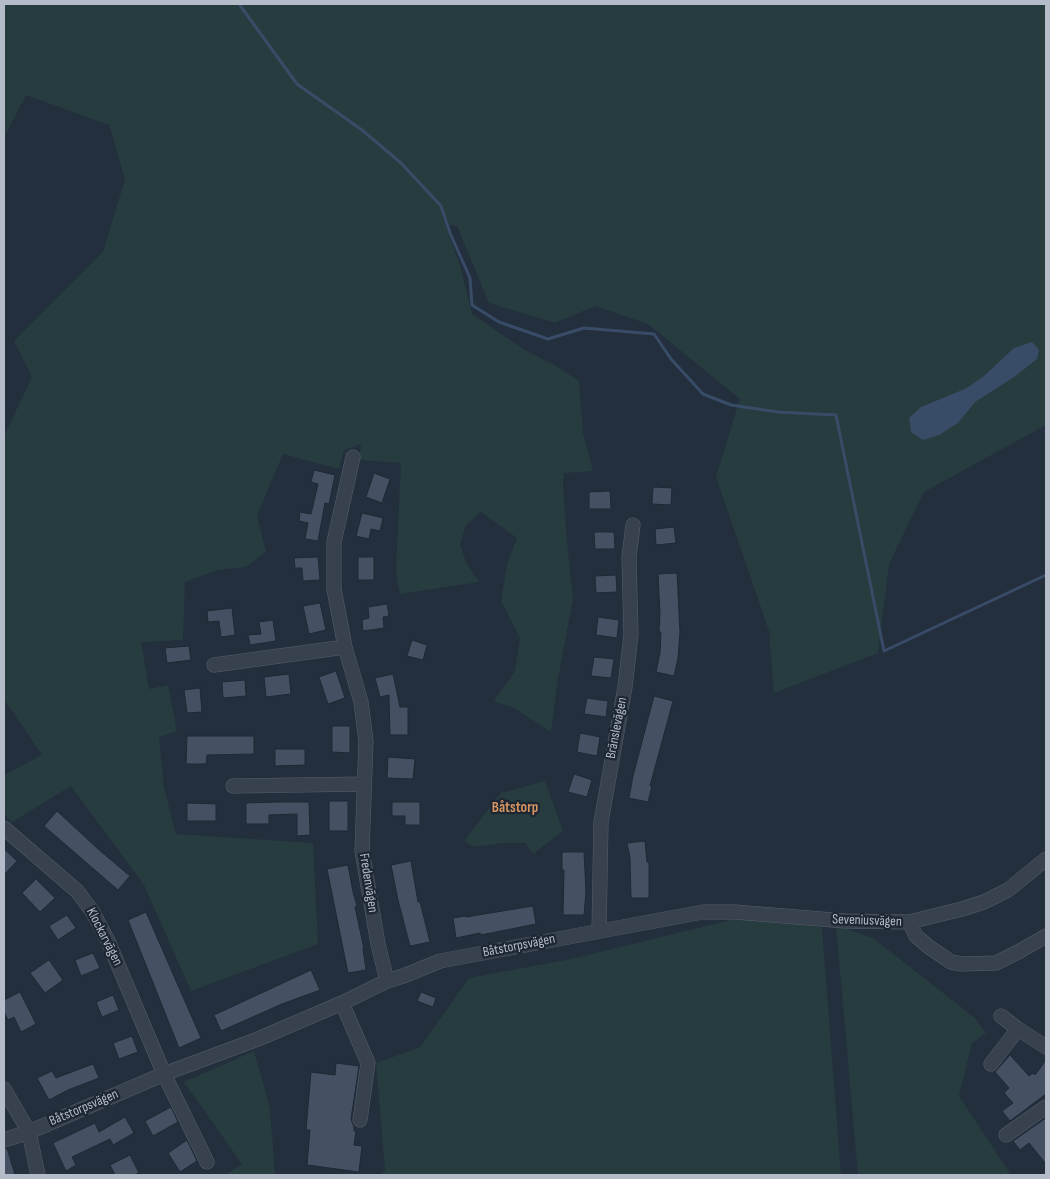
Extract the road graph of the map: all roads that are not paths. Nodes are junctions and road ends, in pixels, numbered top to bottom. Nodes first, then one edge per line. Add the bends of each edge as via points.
1 (353, 458) dead end
2 (633, 525) dead end
3 (345, 647) junction
4 (214, 665) dead end
5 (364, 784) junction
6 (233, 786) dead end
7 (4, 828) edge
8 (1046, 860) edge
9 (703, 912) joint
10 (909, 922) junction
11 (599, 931) junction
12 (1046, 936) edge
13 (386, 981) junction
14 (342, 1003) junction
15 (1001, 1016) dead end
16 (1018, 1029) junction
17 (1046, 1046) edge
18 (991, 1064) dead end
19 (164, 1074) junction
20 (4, 1089) edge
21 (1046, 1107) edge
22 (360, 1120) dead end
23 (29, 1132) junction
24 (1006, 1135) dead end
25 (4, 1140) edge
26 (207, 1162) dead end
27 (38, 1175) edge

1 - 3 street, Fredenvägen via 334,542 334,589
2 - 11 street, Bränslevägen via 629,557 631,635 625,688 600,822
3 - 4 street
3 - 5 street, Fredenvägen via 360,702 366,741
5 - 6 street
5 - 13 street, Fredenvägen via 362,851
7 - 19 street, Klockarvägen via 77,890 92,911 108,941
8 - 10 street, Seveniusvägen via 1008,890 984,902
9 - 10 street, Seveniusvägen
9 - 11 street, Båtstorpsvägen
10 - 12 street via 916,936 929,947 951,962 962,964 996,963
11 - 13 street, Båtstorpsvägen via 440,961
13 - 14 street, Båtstorpsvägen
14 - 19 street, Båtstorpsvägen
14 - 22 street via 368,1063
15 - 16 street
16 - 17 street
16 - 18 street
19 - 23 street, Båtstorpsvägen
19 - 26 street
20 - 23 street
21 - 24 street
23 - 25 street, Båtstorpsvägen
23 - 27 street

